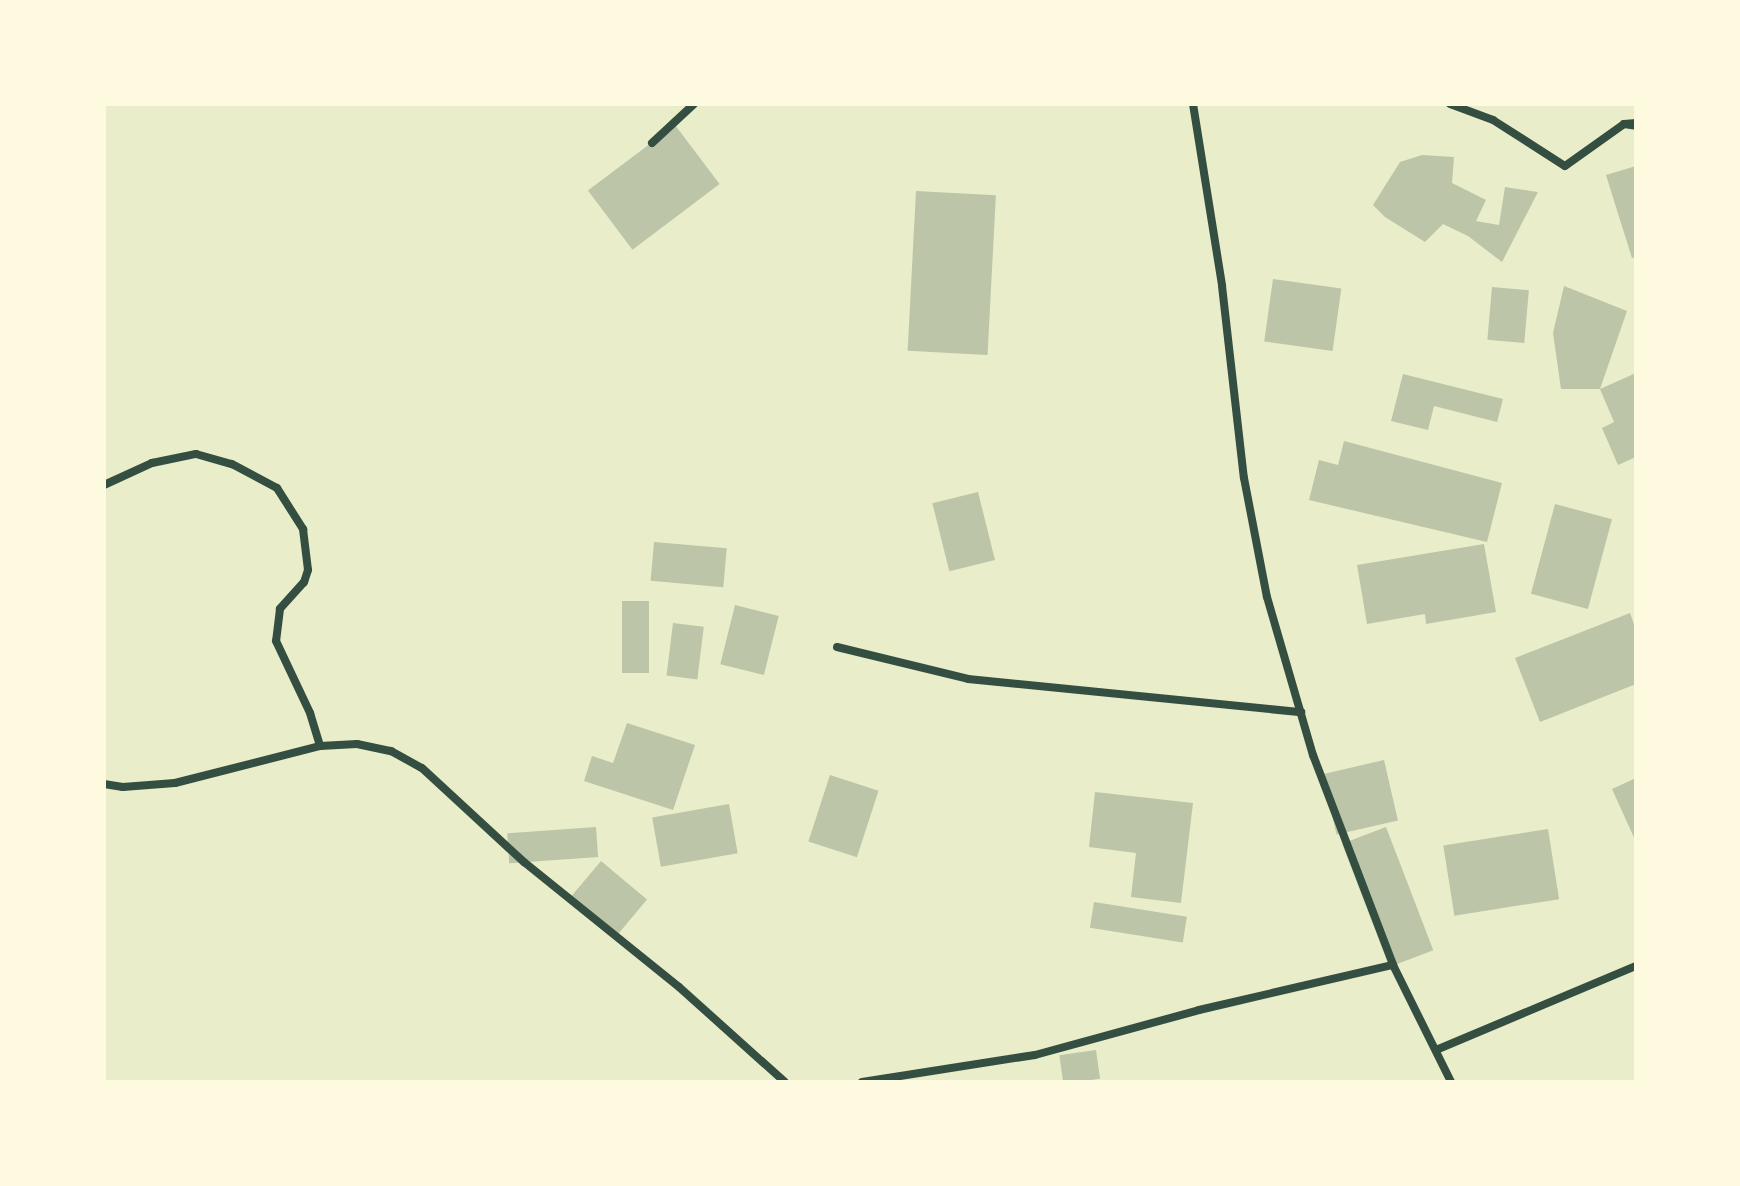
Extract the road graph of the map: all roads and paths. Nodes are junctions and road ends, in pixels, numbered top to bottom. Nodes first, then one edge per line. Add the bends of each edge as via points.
1 (694, 104) edge
2 (1193, 104) edge
3 (1450, 104) edge
4 (1636, 124) edge
5 (652, 143) dead end
6 (104, 485) edge
7 (837, 647) dead end
8 (1301, 712) junction
9 (320, 746) junction
10 (104, 784) edge
11 (1393, 965) junction
12 (1636, 966) edge
13 (1436, 1050) junction
14 (785, 1082) edge
15 (862, 1082) edge
16 (1451, 1082) edge

1 - 5 street
2 - 8 street via 1222,286 1244,478 1267,597
3 - 4 street via 1493,120 1565,166 1624,124
6 - 9 street via 152,463 196,454 253,473 284,495 303,529 308,570 280,609 276,641
7 - 8 street via 968,679
8 - 11 street
9 - 10 street via 175,783
9 - 14 street via 357,744 391,751 422,768 524,862 679,987
11 - 13 street
11 - 15 street via 1035,1055
12 - 13 street
13 - 16 street

